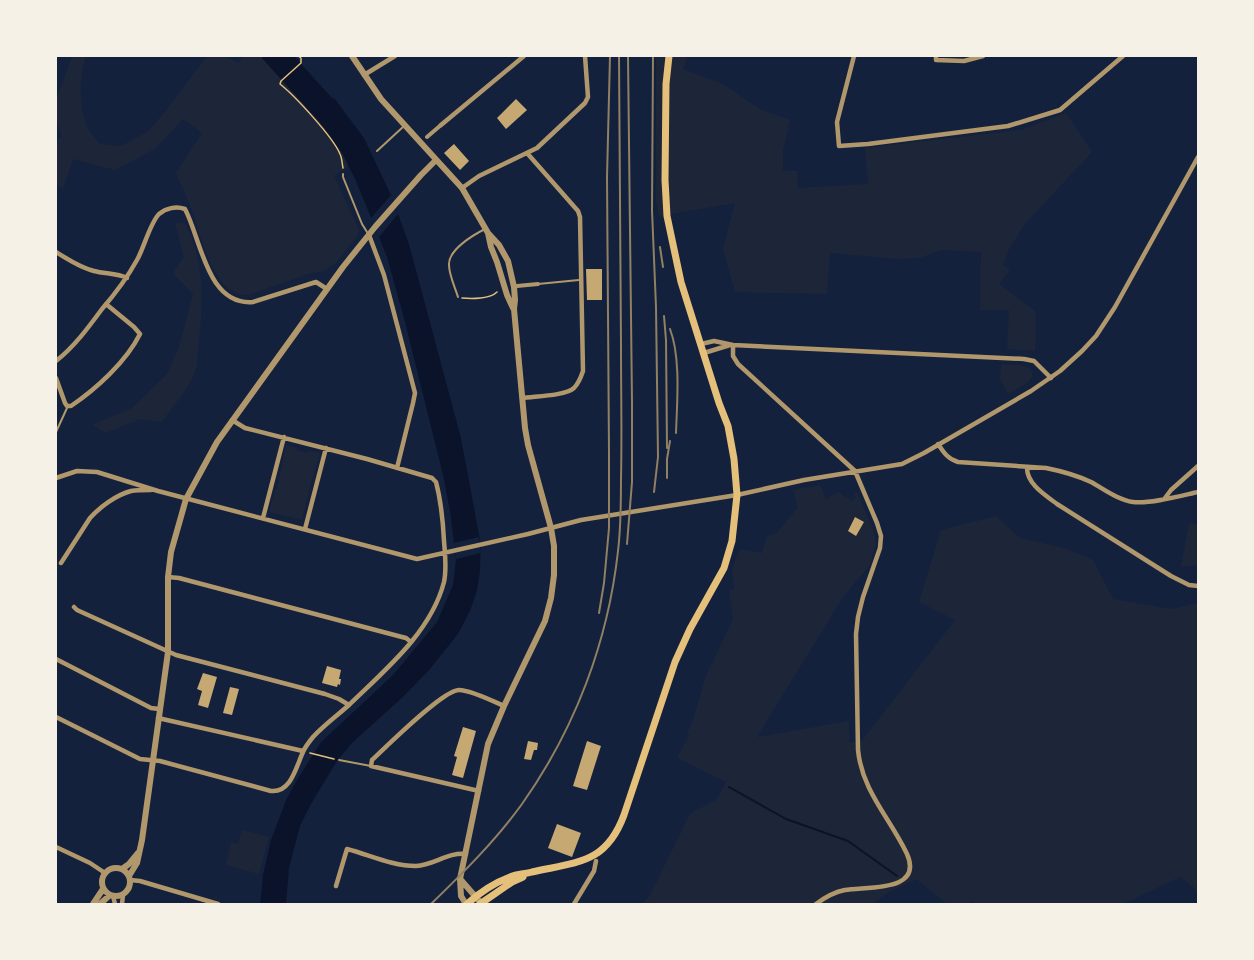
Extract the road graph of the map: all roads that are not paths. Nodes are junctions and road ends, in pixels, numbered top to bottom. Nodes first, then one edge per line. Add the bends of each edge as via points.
1 (352, 56) edge
2 (395, 56) edge
3 (524, 56) edge
4 (585, 56) edge
5 (669, 56) edge
6 (854, 56) edge
7 (983, 56) edge
8 (1124, 56) edge
9 (936, 58) edge
10 (364, 75) junction
11 (441, 125) joint
12 (404, 126) junction
13 (427, 137) dead end
14 (377, 151) dead end
15 (527, 153) junction
16 (1198, 157) edge
17 (436, 160) junction
18 (343, 174) road end
19 (462, 188) junction
20 (487, 230) junction
21 (369, 235) junction
22 (56, 252) edge
23 (126, 278) junction
24 (581, 280) junction
25 (537, 284) joint
26 (517, 286) dead end
27 (327, 289) junction
28 (458, 297) road end
29 (106, 304) junction
30 (701, 344) junction
31 (733, 345) junction
32 (704, 354) junction
33 (56, 361) edge
34 (56, 378) edge
35 (1051, 378) junction
36 (522, 398) junction
37 (67, 406) junction
38 (232, 420) junction
39 (56, 432) edge
40 (284, 437) junction
41 (938, 444) junction
42 (326, 448) junction
43 (1198, 466) edge
44 (397, 468) junction
45 (1027, 468) junction
46 (855, 471) junction
47 (56, 478) edge
48 (154, 490) junction
49 (1198, 492) edge
50 (737, 495) junction
51 (1165, 498) junction
52 (186, 499) junction
53 (263, 518) junction
54 (551, 528) junction
55 (305, 529) junction
56 (445, 552) junction
57 (61, 563) dead end
58 (168, 577) junction
59 (1198, 586) edge
60 (74, 607) dead end
61 (411, 642) junction
62 (168, 652) junction
63 (56, 659) edge
64 (349, 705) junction
65 (504, 706) junction
66 (159, 709) junction
67 (56, 717) edge
68 (158, 718) junction
69 (303, 751) junction
70 (152, 760) junction
71 (339, 760) road end
72 (371, 766) junction
73 (479, 791) junction
74 (56, 846) edge
75 (140, 850) junction
76 (466, 854) junction
77 (596, 861) dead end
78 (122, 869) junction
79 (105, 873) junction
80 (531, 873) junction
81 (129, 878) junction
82 (460, 879) junction
83 (336, 886) dead end
84 (104, 889) junction
85 (123, 895) junction
86 (111, 896) junction
87 (475, 897) junction
88 (93, 904) edge
89 (100, 904) edge
90 (115, 904) edge
91 (122, 904) edge
92 (218, 904) edge
93 (466, 904) edge
94 (481, 904) edge
95 (574, 904) edge
96 (816, 904) edge

1 - 10 street
2 - 10 street
3 - 11 street
4 - 15 street via 588,100
5 - 30 main road via 667,216 681,282
6 - 8 street via 837,122 839,146 1008,126 1029,120 1060,110
7 - 9 street via 964,61
10 - 12 street
11 - 13 street
12 - 14 lane
12 - 17 street
15 - 19 street
15 - 24 street via 578,211
16 - 35 street via 1096,336
17 - 19 street
17 - 21 street
18 - 21 lane
19 - 20 street
20 - 28 lane via 456,249 450,258
20 - 36 street via 508,261 514,287
21 - 27 street
21 - 44 street via 384,275 415,393
22 - 23 street via 89,270
23 - 27 street via 159,214 179,207 188,214 215,281 237,301 253,302 316,282
23 - 29 street
24 - 25 lane
24 - 36 street via 581,379 569,391
25 - 26 street
27 - 38 street
29 - 33 street
29 - 37 street via 140,334 105,379
30 - 31 street via 714,341
30 - 32 main road
31 - 32 street
31 - 35 street via 1024,359 1034,361
31 - 46 street via 738,364
32 - 50 main road via 728,426
34 - 37 street
35 - 41 street
36 - 54 street via 528,445
37 - 39 lane
38 - 40 street via 244,428
38 - 52 street
40 - 42 street
40 - 53 street
41 - 45 street via 950,459 958,462
41 - 46 street via 902,464
42 - 44 street
42 - 55 street
43 - 51 street
44 - 56 street via 436,482
45 - 51 street via 1066,472 1129,501
45 - 59 street via 1033,483 1057,504 1171,576
46 - 50 street
46 - 96 street via 881,536 857,626 859,766 909,859 910,870 895,884 847,889
47 - 48 street via 90,471
48 - 52 street
48 - 57 street via 123,494 94,513
49 - 51 street
50 - 54 street
50 - 80 main road via 732,541 724,568 675,662 620,825 605,847 586,860
52 - 53 street
52 - 58 street
53 - 55 street
54 - 56 street
54 - 65 street via 555,560 545,621
55 - 56 street via 417,559
56 - 61 street via 445,574 436,605
58 - 61 street
58 - 62 street
60 - 62 street
61 - 64 street
62 - 64 street via 330,696
62 - 66 street
63 - 66 street
64 - 69 street
65 - 72 street via 466,691 454,691 399,734 372,760
65 - 73 street via 488,744
66 - 68 street
67 - 70 street via 140,759
68 - 69 street
68 - 70 street
69 - 70 street via 291,779 278,792
70 - 75 street
71 - 72 lane
72 - 73 street
73 - 76 street
74 - 79 street
75 - 78 street
75 - 81 street
76 - 82 street
76 - 83 street via 457,853 418,866 347,849
77 - 95 street
78 - 79 street via 112,868
78 - 81 street
79 - 84 street via 101,882
80 - 87 main road via 511,876
80 - 94 main road
81 - 85 street via 129,889
81 - 92 street
82 - 87 street
82 - 93 street
84 - 86 street
84 - 88 street
85 - 86 street
85 - 91 street
86 - 89 street
86 - 90 street
87 - 93 main road
87 - 94 street

